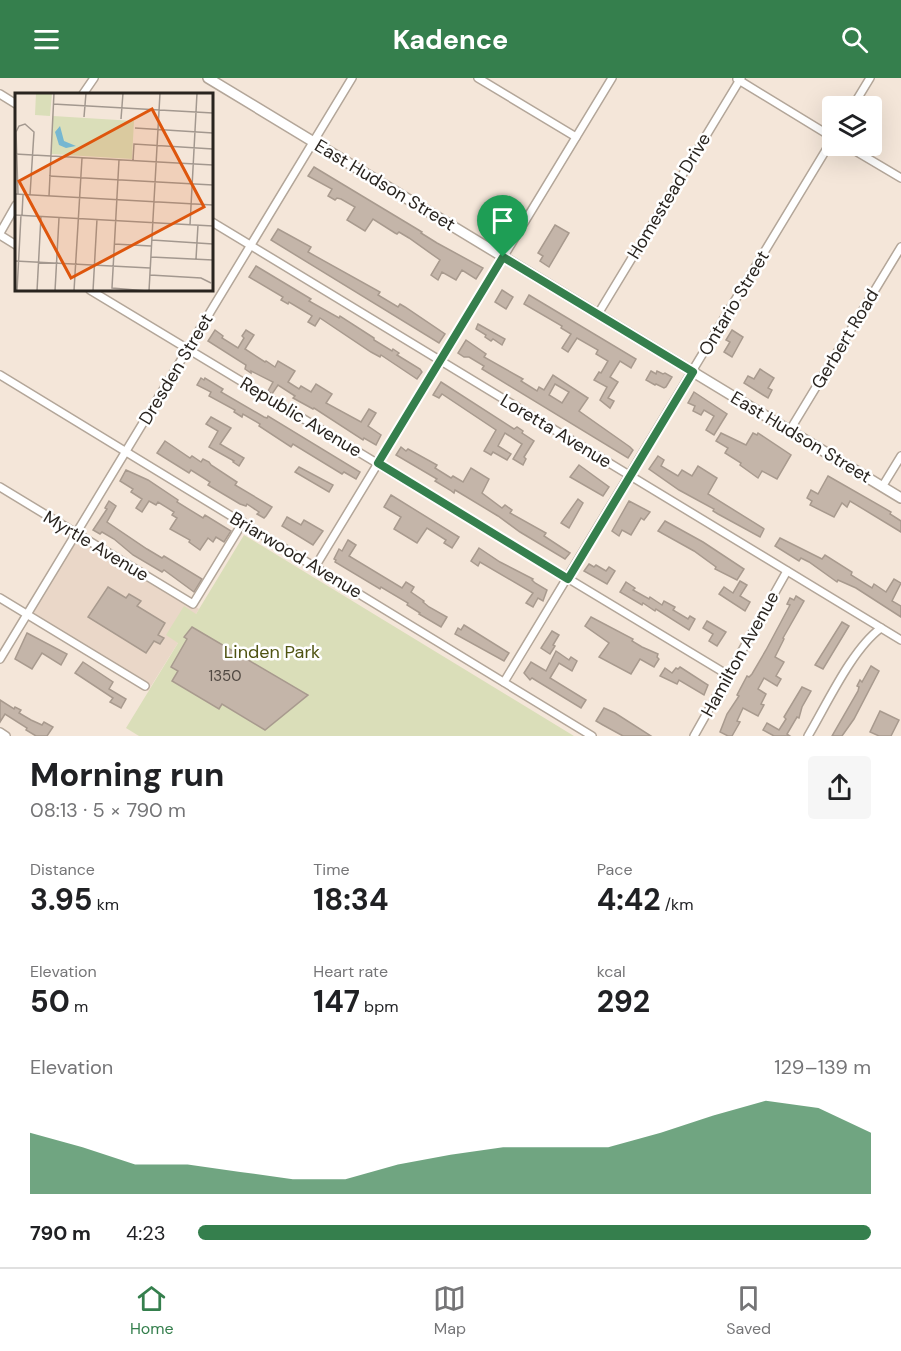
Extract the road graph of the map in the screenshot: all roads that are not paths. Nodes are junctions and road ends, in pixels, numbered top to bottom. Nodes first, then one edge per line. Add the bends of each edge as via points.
1 (93, 78) edge
2 (208, 78) edge
3 (352, 78) edge
4 (478, 78) edge
5 (612, 78) edge
6 (870, 78) edge
7 (739, 79) edge
8 (84, 93) edge
9 (0, 94) edge
10 (859, 96) edge
11 (15, 103) edge
12 (822, 132) edge
13 (576, 137) junction
14 (314, 142) junction
15 (822, 155) edge
16 (864, 156) edge
17 (901, 178) edge
18 (15, 207) edge
19 (213, 223) edge
20 (0, 234) edge
21 (15, 244) edge
22 (251, 246) junction
23 (901, 247) edge
24 (503, 257) junction
25 (92, 291) edge
26 (598, 314) junction
27 (188, 349) junction
28 (440, 361) junction
29 (693, 372) junction
30 (0, 375) edge
31 (790, 430) junction
32 (126, 452) junction
33 (901, 456) edge
34 (378, 463) junction
35 (630, 476) junction
36 (0, 487) edge
37 (882, 487) junction
38 (901, 498) edge
39 (243, 522) junction
40 (77, 533) junction
41 (315, 567) junction
42 (787, 571) junction
43 (568, 579) junction
44 (0, 598) edge
45 (27, 615) junction
46 (880, 628) junction
47 (901, 640) edge
48 (0, 659) edge
49 (728, 675) junction
50 (504, 682) junction
51 (145, 686) dead end
52 (0, 732) edge
53 (6, 736) edge
54 (592, 736) edge
55 (694, 736) edge
56 (808, 736) edge

1 - 8 street
2 - 14 main road, East Hudson Street
3 - 14 street, Dresden Street
4 - 13 street
5 - 13 street
6 - 10 street
7 - 12 street
7 - 26 street, Homestead Drive
9 - 11 street
13 - 24 street
14 - 22 street, Dresden Street
14 - 24 main road, East Hudson Street
15 - 29 street, Ontario Street
16 - 17 street
18 - 20 street
19 - 22 street, Loretta Avenue
20 - 21 street
22 - 27 street, Dresden Street
22 - 28 street, Loretta Avenue
23 - 31 street, Gerbert Road
24 - 26 main road, East Hudson Street
24 - 28 street
25 - 27 street, Republic Avenue
26 - 29 main road, East Hudson Street
27 - 32 street, Dresden Street
27 - 34 street, Republic Avenue
28 - 34 street
28 - 35 street, Loretta Avenue
29 - 31 main road, East Hudson Street
29 - 35 street, Ontario Street
30 - 32 street, Briarwood Avenue
31 - 37 main road, East Hudson Street
32 - 39 street, Briarwood Avenue
32 - 40 street, Dresden Street
33 - 37 street
34 - 41 street
34 - 43 street, Republic Avenue
35 - 42 street, Loretta Avenue
35 - 43 street, Ontario Street
36 - 40 street, Myrtle Avenue
37 - 38 main road, East Hudson Street
39 - 40 street, Myrtle Avenue via 193,604
39 - 41 street, Briarwood Avenue
40 - 45 street, Dresden Street
41 - 50 street, Briarwood Avenue
42 - 46 street, Loretta Avenue
42 - 49 street, Hamilton Avenue
43 - 49 street, Republic Avenue
43 - 50 street, Ontario Street
44 - 45 street
45 - 48 street, Dresden Street
45 - 51 street
46 - 47 street, Loretta Avenue
46 - 56 street via 858,651
49 - 55 street, Hamilton Avenue
50 - 54 street, Briarwood Avenue
52 - 53 street

